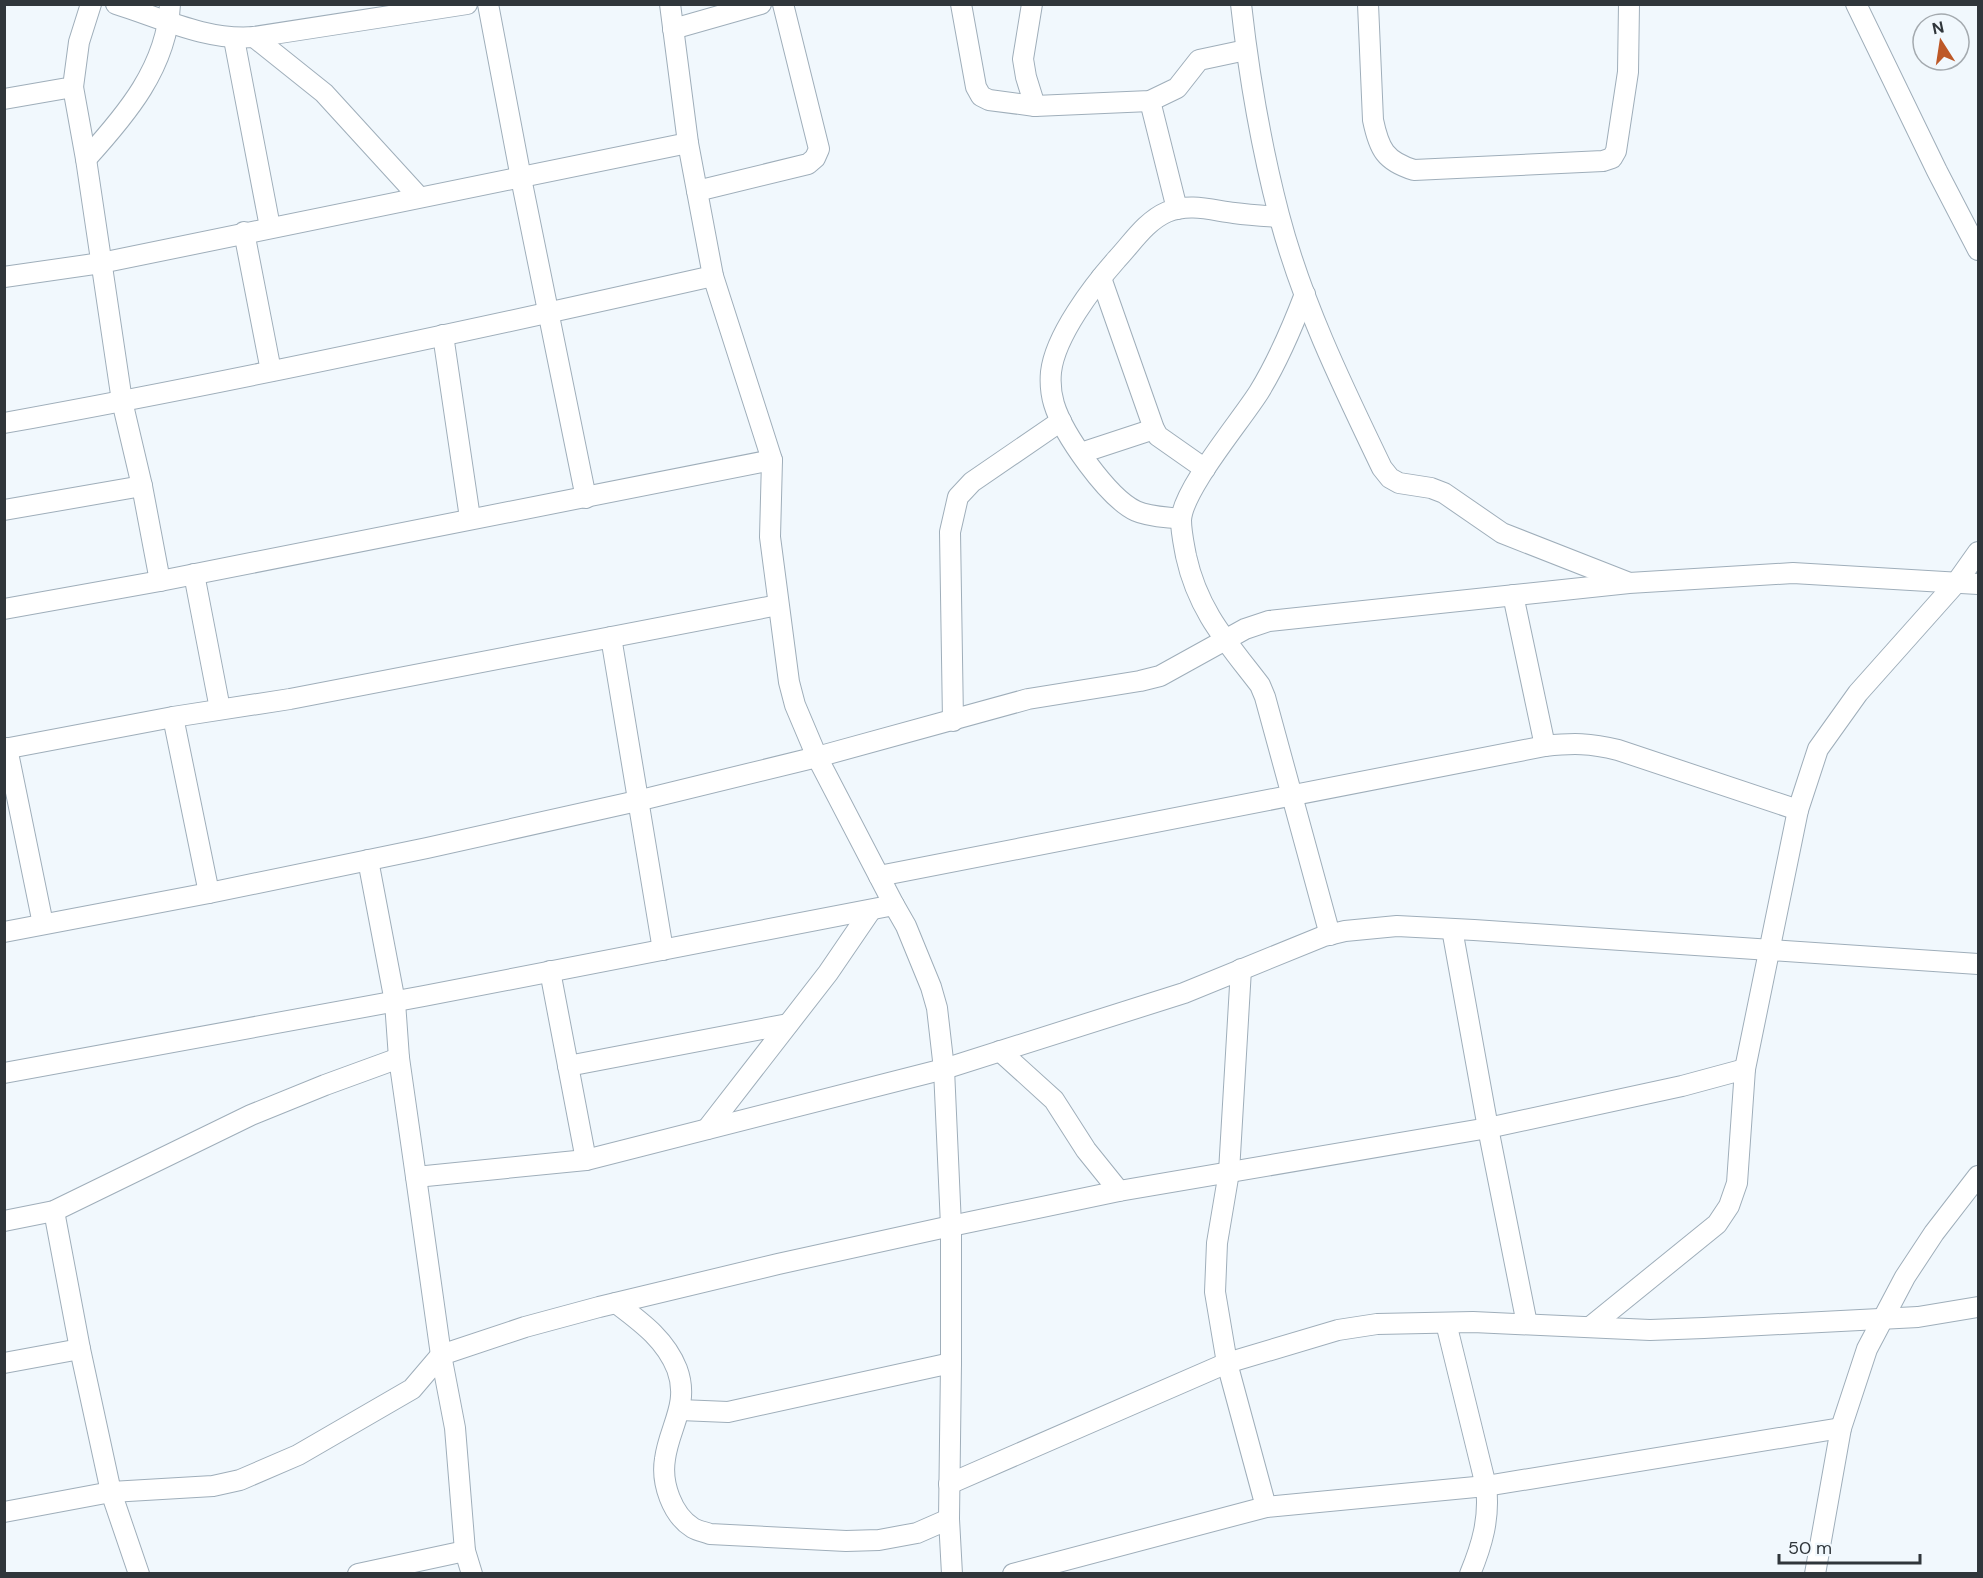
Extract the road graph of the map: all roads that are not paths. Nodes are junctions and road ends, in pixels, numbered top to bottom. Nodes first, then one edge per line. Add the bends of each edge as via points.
1 (91, 4) edge
2 (116, 4) edge
3 (467, 4) edge
4 (488, 4) edge
5 (670, 4) edge
6 (761, 4) edge
7 (783, 4) edge
8 (961, 4) edge
9 (1032, 4) edge
10 (1241, 4) edge
11 (1368, 4) edge
12 (1629, 4) edge
13 (1856, 4) edge
14 (170, 13) edge
15 (673, 29) junction
16 (254, 37) junction
17 (234, 39) junction
18 (1246, 50) junction
19 (73, 87) junction
20 (4, 99) edge
21 (1150, 100) junction
22 (1035, 106) junction
23 (688, 143) junction
24 (86, 159) junction
25 (520, 178) junction
26 (697, 191) junction
27 (419, 197) junction
28 (1177, 209) junction
29 (1280, 217) junction
30 (270, 227) junction
31 (244, 232) junction
32 (1978, 250) edge
33 (101, 263) junction
34 (713, 276) junction
35 (4, 277) edge
36 (1101, 278) junction
37 (1305, 294) junction
38 (548, 313) junction
39 (443, 335) junction
40 (271, 371) junction
41 (122, 401) junction
42 (1061, 420) junction
43 (4, 423) edge
44 (1154, 429) junction
45 (1081, 453) junction
46 (772, 460) junction
47 (1205, 470) junction
48 (142, 486) junction
49 (586, 498) junction
50 (4, 510) edge
51 (470, 518) junction
52 (1181, 519) junction
53 (1978, 552) edge
54 (194, 574) junction
55 (160, 581) junction
56 (1629, 583) junction
57 (1956, 583) junction
58 (1978, 584) edge
59 (1513, 595) junction
60 (778, 605) junction
61 (4, 609) edge
62 (611, 637) junction
63 (1225, 639) junction
64 (220, 709) junction
65 (173, 717) junction
66 (953, 721) junction
67 (1545, 746) junction
68 (5, 749) edge
69 (816, 757) junction
70 (1293, 795) junction
71 (637, 801) junction
72 (1798, 810) junction
73 (368, 860) junction
74 (879, 876) junction
75 (209, 893) junction
76 (894, 905) junction
77 (871, 910) junction
78 (43, 924) junction
79 (1452, 928) junction
80 (4, 932) edge
81 (1330, 935) junction
82 (663, 950) junction
83 (1771, 950) junction
84 (1978, 964) edge
85 (1241, 969) junction
86 (550, 971) junction
87 (395, 1002) junction
88 (788, 1024) junction
89 (1000, 1051) junction
90 (399, 1058) junction
91 (568, 1066) junction
92 (944, 1069) junction
93 (1745, 1069) junction
94 (4, 1073) edge
95 (1488, 1128) junction
96 (707, 1129) junction
97 (586, 1160) junction
98 (1229, 1172) junction
99 (1978, 1176) edge
100 (416, 1177) junction
101 (1119, 1191) junction
102 (54, 1211) junction
103 (4, 1221) edge
104 (951, 1226) junction
105 (616, 1303) junction
106 (1978, 1307) edge
107 (1882, 1319) junction
108 (1446, 1323) junction
109 (1527, 1324) junction
110 (1590, 1327) junction
111 (80, 1349) junction
112 (441, 1355) junction
113 (4, 1363) edge
114 (951, 1363) junction
115 (1227, 1363) junction
116 (680, 1410) junction
117 (1841, 1428) junction
118 (949, 1484) junction
119 (1486, 1486) junction
120 (111, 1492) junction
121 (1266, 1507) junction
122 (4, 1512) edge
123 (948, 1519) junction
124 (465, 1551) junction
125 (140, 1574) edge
126 (358, 1574) edge
127 (472, 1574) edge
128 (952, 1574) edge
129 (1013, 1574) edge
130 (1470, 1574) edge
131 (1815, 1574) edge

1 - 19 street via 79,42
2 - 14 street
3 - 16 street
4 - 25 street
5 - 15 street
6 - 15 street
7 - 26 street via 819,149 815,158 808,164
8 - 22 street via 981,96
9 - 22 street via 1023,59
10 - 18 street
11 - 12 street via 1380,146 1398,165 1414,170 1612,158 1628,72
13 - 32 street
14 - 17 street via 198,31
14 - 24 street via 155,65 138,98
15 - 23 street
16 - 17 street
16 - 27 street via 324,93
17 - 30 street
18 - 21 street via 1199,60 1177,88
18 - 29 street
19 - 20 street
19 - 24 street
21 - 22 street
21 - 28 street
23 - 25 street
23 - 26 street
24 - 33 street
25 - 27 street
25 - 38 street
26 - 34 street
27 - 30 street
28 - 29 street via 1196,207
28 - 36 street via 1153,220
29 - 37 street
30 - 31 street
31 - 33 street
31 - 40 street
33 - 35 street
33 - 41 street
34 - 38 street
34 - 46 street
36 - 42 street via 1058,345 1051,389
36 - 44 street
37 - 47 street via 1270,373
37 - 56 street via 1347,395 1390,478 1444,493 1502,533
38 - 39 street
38 - 49 street
39 - 40 street
39 - 51 street
40 - 41 street
41 - 43 street
41 - 48 street
42 - 45 street
42 - 66 street via 972,482 958,497 950,532
44 - 45 street
44 - 47 street
45 - 52 street via 1123,503 1138,512
46 - 49 street
46 - 60 street via 770,537
47 - 52 street
48 - 50 street
48 - 55 street
49 - 51 street
51 - 54 street
52 - 63 street via 1196,593
53 - 57 street
54 - 55 street
54 - 64 street
55 - 61 street
56 - 57 street via 1793,573
56 - 59 street
57 - 58 street
57 - 72 street via 1834,724 1818,749
59 - 63 street via 1288,618 1245,628
59 - 67 street
60 - 62 street
60 - 69 street via 795,705
62 - 64 street
62 - 71 street
63 - 66 street via 1160,676 1028,699
63 - 70 street via 1260,685
64 - 65 street
65 - 68 street
65 - 75 street
66 - 69 street
67 - 70 street
67 - 72 street via 1593,744
68 - 78 street
69 - 71 street
69 - 74 street
70 - 74 street
70 - 81 street
71 - 73 street
71 - 82 street
72 - 83 street
73 - 75 street
73 - 87 street
74 - 76 street
75 - 78 street
76 - 77 street
76 - 92 street via 931,987
77 - 82 street
77 - 88 street
78 - 80 street
79 - 81 street via 1397,926
79 - 83 street
79 - 95 street
81 - 85 street
82 - 86 street
83 - 84 street
83 - 93 street
85 - 89 street via 1154,1003
85 - 98 street
86 - 87 street
86 - 91 street
87 - 90 street
87 - 94 street
88 - 91 street
88 - 96 street
89 - 92 street
89 - 101 street via 1054,1100 1086,1150
90 - 100 street
90 - 102 street via 252,1115
91 - 97 street
92 - 96 street
92 - 104 street
93 - 95 street
93 - 110 street via 1737,1183 1729,1206 1717,1224
95 - 98 street
95 - 109 street
96 - 97 street
97 - 100 street
98 - 101 street
98 - 115 street via 1217,1243 1215,1292
99 - 107 street via 1934,1233
100 - 112 street
101 - 104 street
102 - 103 street
102 - 111 street
104 - 105 street
104 - 114 street
105 - 112 street
105 - 116 street via 654,1332 667,1349 678,1371
106 - 107 street
107 - 110 street via 1650,1330
107 - 117 street via 1867,1349
108 - 109 street
108 - 115 street via 1377,1324 1338,1330
108 - 119 street
109 - 110 street
111 - 113 street
111 - 120 street
112 - 120 street via 412,1389 261,1472 213,1486
112 - 124 street via 455,1428
114 - 116 street via 728,1412
114 - 118 street
115 - 118 street
115 - 121 street
116 - 123 street via 665,1459 666,1481 681,1518 694,1528 710,1534 879,1540 917,1533
117 - 119 street
117 - 131 street
118 - 123 street
119 - 121 street
119 - 130 street via 1486,1523
120 - 122 street
120 - 125 street
121 - 129 street
123 - 128 street
124 - 126 street
124 - 127 street

